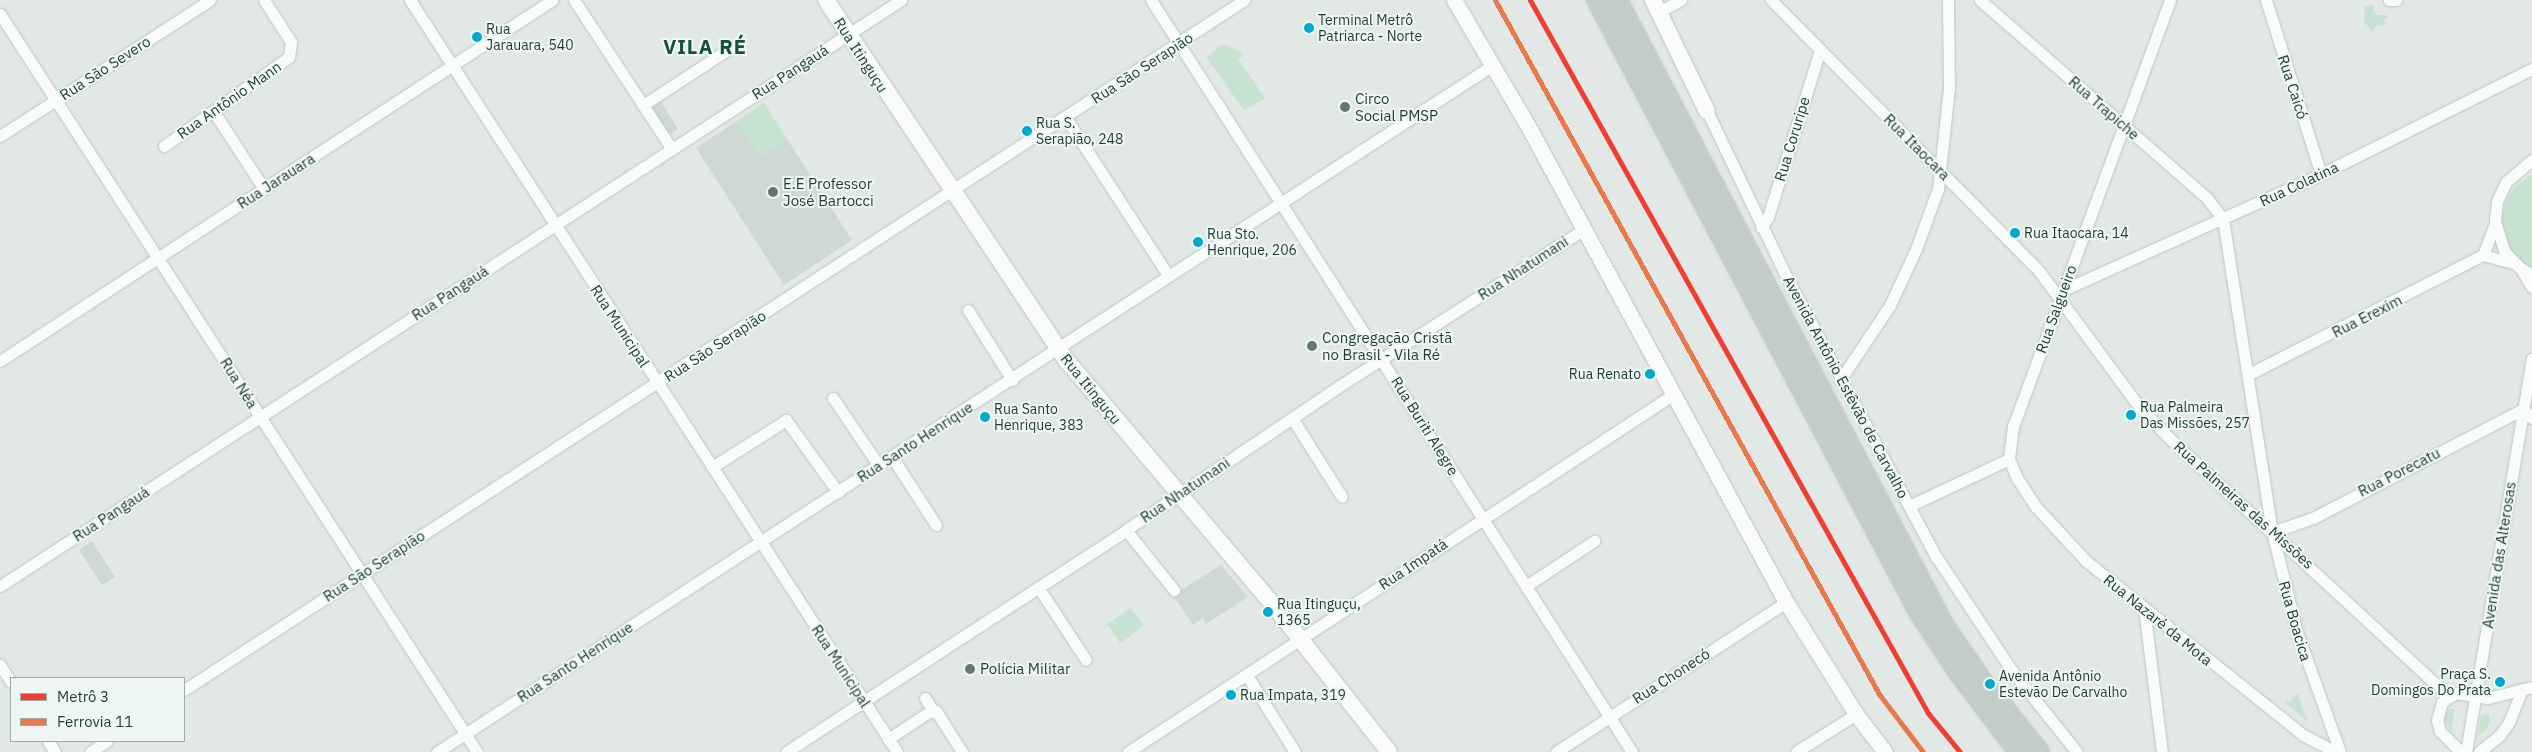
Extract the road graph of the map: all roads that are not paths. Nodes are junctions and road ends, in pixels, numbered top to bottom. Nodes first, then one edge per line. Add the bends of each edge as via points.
1 (210, 0) edge
2 (264, 0) edge
3 (410, 0) edge
4 (552, 0) edge
5 (574, 0) edge
6 (826, 0) edge
7 (901, 0) edge
8 (1151, 0) edge
9 (1244, 0) edge
10 (1454, 0) edge
11 (1597, 0) edge
12 (1617, 0) edge
13 (1681, 0) edge
14 (1771, 0) edge
15 (1948, 0) edge
16 (1980, 0) edge
17 (2170, 0) edge
18 (2266, 0) edge
19 (2389, 0) edge
20 (2396, 0) edge
21 (1656, 6) edge
22 (0, 14) edge
23 (848, 34) junction
24 (1179, 43) junction
25 (730, 48) dead end
26 (1820, 50) junction
27 (1492, 65) junction
28 (452, 66) junction
29 (2532, 69) edge
30 (56, 99) junction
31 (643, 105) junction
32 (1706, 111) joint
33 (214, 112) junction
34 (1066, 118) junction
35 (2124, 125) junction
36 (0, 136) edge
37 (164, 146) dead end
38 (672, 149) junction
39 (2532, 160) edge
40 (1942, 172) junction
41 (2321, 174) junction
42 (264, 189) junction
43 (952, 192) junction
44 (1282, 201) junction
45 (2223, 219) junction
46 (2495, 224) junction
47 (556, 225) junction
48 (1761, 227) junction
49 (1584, 229) junction
50 (2483, 255) junction
51 (160, 258) junction
52 (2518, 266) junction
53 (1168, 275) junction
54 (2532, 275) edge
55 (2532, 287) edge
56 (2061, 294) junction
57 (968, 310) dead end
58 (1058, 349) junction
59 (1382, 358) junction
60 (2532, 358) edge
61 (0, 361) edge
62 (2249, 374) junction
63 (1012, 380) junction
64 (1840, 380) junction
65 (657, 383) junction
66 (1674, 394) junction
67 (833, 398) dead end
68 (2523, 408) junction
69 (260, 415) junction
70 (1292, 418) junction
71 (2532, 418) edge
72 (892, 457) junction
73 (2009, 459) junction
74 (879, 466) junction
75 (712, 467) junction
76 (838, 492) junction
77 (1179, 494) junction
78 (1342, 497) dead end
79 (1909, 506) junction
80 (1483, 518) junction
81 (936, 525) dead end
82 (1126, 530) junction
83 (2272, 532) junction
84 (1594, 541) dead end
85 (760, 542) junction
86 (361, 574) junction
87 (0, 586) edge
88 (1526, 586) junction
89 (1038, 588) junction
90 (1174, 590) dead end
91 (1786, 602) junction
92 (2144, 608) junction
93 (1301, 638) junction
94 (1086, 660) dead end
95 (0, 665) edge
96 (1246, 674) junction
97 (10, 680) edge
98 (185, 689) edge
99 (2527, 689) edge
100 (2449, 696) junction
101 (2476, 696) junction
102 (925, 698) dead end
103 (864, 702) junction
104 (933, 711) junction
105 (1856, 714) junction
106 (1609, 716) junction
107 (464, 734) junction
108 (105, 742) edge
109 (891, 747) edge
110 (90, 752) edge
111 (437, 752) edge
112 (477, 752) edge
113 (786, 752) edge
114 (962, 752) edge
115 (1128, 752) edge
116 (1294, 752) edge
117 (1390, 752) edge
118 (1556, 752) edge
119 (1632, 752) edge
120 (1796, 752) edge
121 (1885, 752) edge
122 (2019, 752) edge
123 (2039, 752) edge
124 (2077, 752) edge
125 (2162, 752) edge
126 (2336, 752) edge
127 (2340, 752) edge
128 (2461, 752) edge
129 (2466, 752) edge
130 (2479, 752) edge

1 - 30 street, Rua São Severo
2 - 33 street, Rua Antônio Mann via 291,42 292,50 282,64
3 - 28 street, Rua Municipal
4 - 28 street, Rua Jarauara
5 - 31 street
6 - 23 main road, Rua Itinguçu
7 - 23 street, Rua Pangauá
8 - 24 street, Rua Buriti Alegre
9 - 24 street, Rua São Serapião
10 - 27 street
11 - 122 highway via 1919,612 1959,673
12 - 123 highway, Avenida Antônio Estêvão de Carvalho via 1944,626 1982,681
13 - 21 street
14 - 26 street, Rua Itaocara
15 - 40 street via 1949,87
16 - 35 street, Rua Trapiche
17 - 35 street, Rua Salgueiro
18 - 41 street, Rua Caicó
19 - 20 street
21 - 32 main road, Avenida Antônio Estêvão de Carvalho
22 - 30 street, Rua Néa
23 - 38 street, Rua Pangauá
23 - 43 main road, Rua Itinguçu
24 - 34 street, Rua São Serapião
24 - 44 street, Rua Buriti Alegre
25 - 31 street
26 - 40 street, Rua Itaocara
26 - 48 street, Rua Coruripe via 1768,217
27 - 44 street, Rua Santo Henrique
27 - 49 street
28 - 42 street, Rua Jarauara
28 - 47 street, Rua Municipal
29 - 41 street, Rua Colatina
30 - 36 street, Rua São Severo
30 - 51 street, Rua Néa
31 - 38 street
32 - 48 street, Avenida Antônio Estêvão de Carvalho
33 - 37 street, Rua Antônio Mann
33 - 42 street
34 - 43 street, Rua São Serapião
34 - 53 street
35 - 45 street, Rua Trapiche via 2207,198
35 - 56 street, Rua Salgueiro
38 - 47 street, Rua Pangauá
39 - 46 street via 2512,174 2501,191
40 - 56 street, Rua Itaocara
40 - 64 street via 1916,249 1890,305
41 - 45 street, Rua Colatina
42 - 51 street, Rua Jarauara
43 - 58 main road, Rua Itinguçu
43 - 65 street, Rua São Serapião
44 - 53 street, Rua Santo Henrique
44 - 59 street, Rua Buriti Alegre
45 - 56 street, Rua Colatina
45 - 62 street, Rua Boacica
46 - 50 street
46 - 52 street via 2504,251
47 - 65 street, Rua Municipal
47 - 69 street, Rua Pangauá
48 - 64 street, Avenida Antônio Estêvão de Carvalho
49 - 59 street, Rua Nhatumani
49 - 66 street
50 - 52 street
50 - 62 street, Rua Erexim
51 - 61 street, Rua Jarauara
51 - 69 street, Rua Néa
52 - 54 street
52 - 55 street
53 - 58 street, Rua Santo Henrique
56 - 73 street, Rua Salgueiro via 2013,426
56 - 83 street, Rua Palmeiras das Missões via 2137,404
57 - 63 street
58 - 63 street, Rua Santo Henrique
58 - 77 main road, Rua Itinguçu
59 - 70 street, Rua Nhatumani
59 - 80 street, Rua Buriti Alegre
60 - 68 street, Avenida das Alterosas
62 - 83 street, Rua Boacica
63 - 72 street, Rua Santo Henrique
64 - 79 street, Avenida Antônio Estêvão de Carvalho
65 - 75 street, Rua Municipal
65 - 86 street, Rua São Serapião
66 - 80 street, Rua Impatá
66 - 91 street
67 - 74 street
68 - 71 street
68 - 83 street, Rua Porecatu via 2313,518
68 - 101 street, Avenida das Alterosas
69 - 86 street, Rua Néa
69 - 87 street, Rua Pangauá
70 - 77 street, Rua Nhatumani
70 - 78 street
72 - 74 street, Rua Santo Henrique
72 - 81 street
73 - 79 street
73 - 92 street, Rua Nazaré da Mota via 2017,478 2059,534
74 - 76 street, Rua Santo Henrique
75 - 76 street via 786,420
75 - 85 street, Rua Municipal
76 - 85 street, Rua Santo Henrique
77 - 82 street, Rua Nhatumani
77 - 93 main road, Rua Itinguçu
79 - 124 street, Avenida Antônio Estêvão de Carvalho via 1937,558 2007,663
80 - 88 street, Rua Buriti Alegre
80 - 93 street, Rua Impatá
82 - 89 street, Rua Nhatumani
82 - 90 street
83 - 100 street, Rua Palmeiras das Missões
83 - 127 street, Rua Boacica via 2297,632
84 - 88 street
85 - 103 street, Rua Municipal
85 - 107 street, Rua Santo Henrique
86 - 98 street, Rua São Serapião
86 - 107 street, Rua Néa
88 - 106 street, Rua Buriti Alegre
89 - 94 street
89 - 103 street, Rua Nhatumani
91 - 105 street
91 - 106 street, Rua Chonecó
92 - 125 street
92 - 126 street, Rua Nazaré da Mota via 2302,735
93 - 96 street, Rua Impatá
93 - 117 main road, Rua Itinguçu
95 - 97 street
96 - 115 street, Rua Impatá
96 - 116 street
99 - 101 street via 2488,698
99 - 130 street via 2510,722 2494,742
100 - 101 street via 2464,692
100 - 128 street via 2442,702 2437,720 2446,740
101 - 129 street, Avenida das Alterosas
102 - 104 street
103 - 109 street, Rua Municipal
103 - 113 street, Rua Nhatumani
104 - 109 street
104 - 114 street
105 - 120 street
105 - 121 street
106 - 118 street, Rua Chonecó
106 - 119 street, Rua Buriti Alegre
107 - 111 street, Rua Santo Henrique
107 - 112 street, Rua Néa
108 - 110 street

